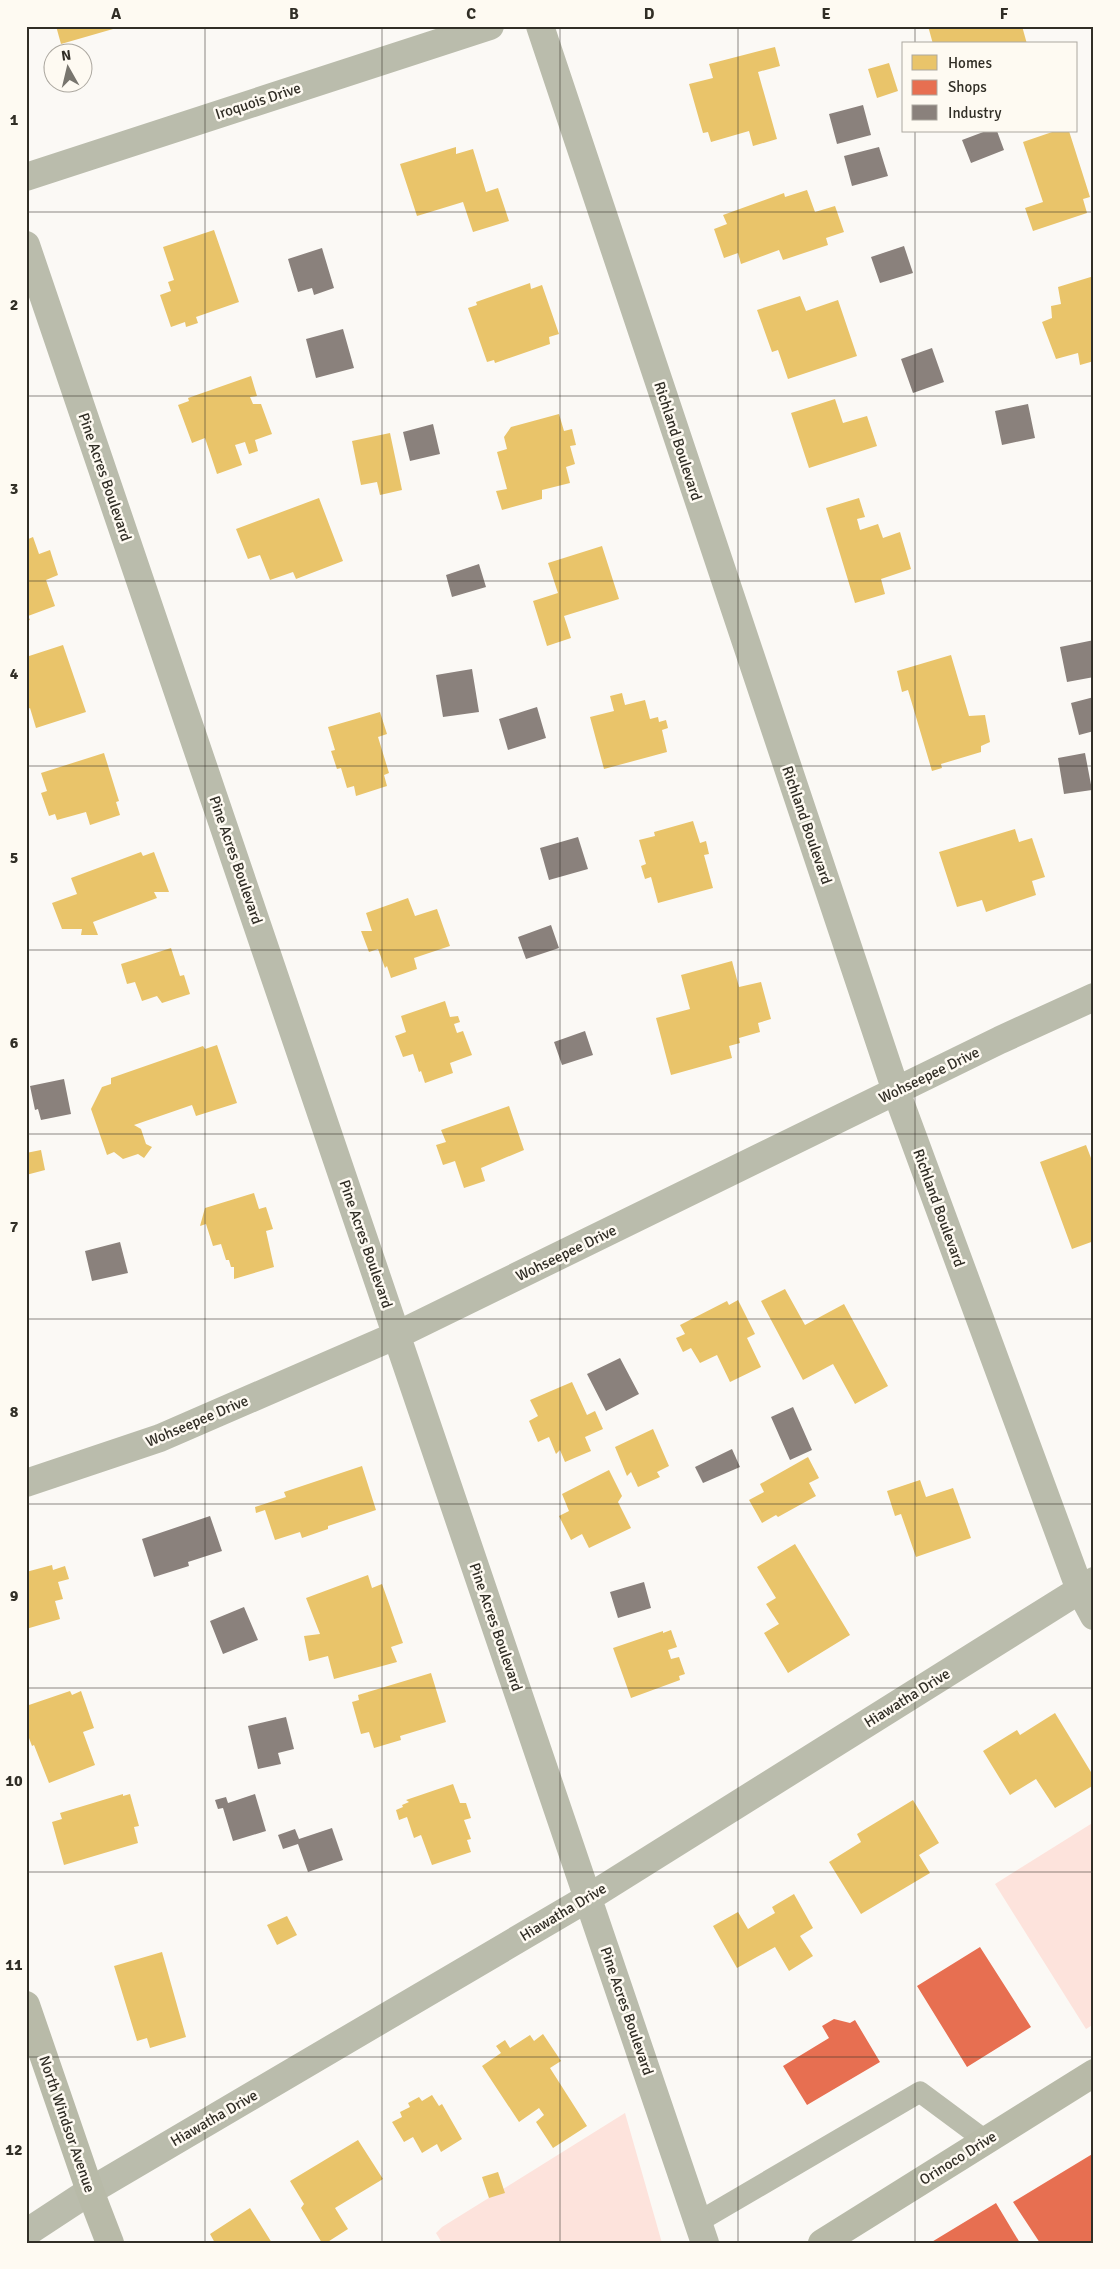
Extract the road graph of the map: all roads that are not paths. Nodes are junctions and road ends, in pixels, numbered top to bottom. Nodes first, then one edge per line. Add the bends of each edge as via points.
1 (490, 26) edge
2 (540, 26) edge
3 (26, 177) edge
4 (26, 245) edge
5 (1094, 997) edge
6 (896, 1091) junction
7 (397, 1335) junction
8 (26, 1483) edge
9 (1087, 1586) edge
10 (1094, 1616) edge
11 (588, 1898) junction
12 (26, 2005) edge
13 (1094, 2074) edge
14 (986, 2140) junction
15 (90, 2191) junction
16 (702, 2232) edge
17 (26, 2233) edge
18 (110, 2243) edge
19 (822, 2243) edge

1 - 3 street, Iroquois Drive
2 - 6 street, Richland Boulevard
4 - 7 street, Pine Acres Boulevard
5 - 6 street, Wohseepee Drive
6 - 7 street, Wohseepee Drive
6 - 9 street, Richland Boulevard
7 - 8 street, Wohseepee Drive via 160,1438
7 - 11 street, Pine Acres Boulevard
9 - 10 street, Richland Boulevard
9 - 11 street, Hiawatha Drive
11 - 15 street, Hiawatha Drive
11 - 16 street, Pine Acres Boulevard
12 - 15 street, North Windsor Avenue
13 - 14 street, Orinoco Drive
14 - 16 lane via 920,2092
14 - 19 street, Orinoco Drive
15 - 17 street, Hiawatha Drive
15 - 18 street, North Windsor Avenue

